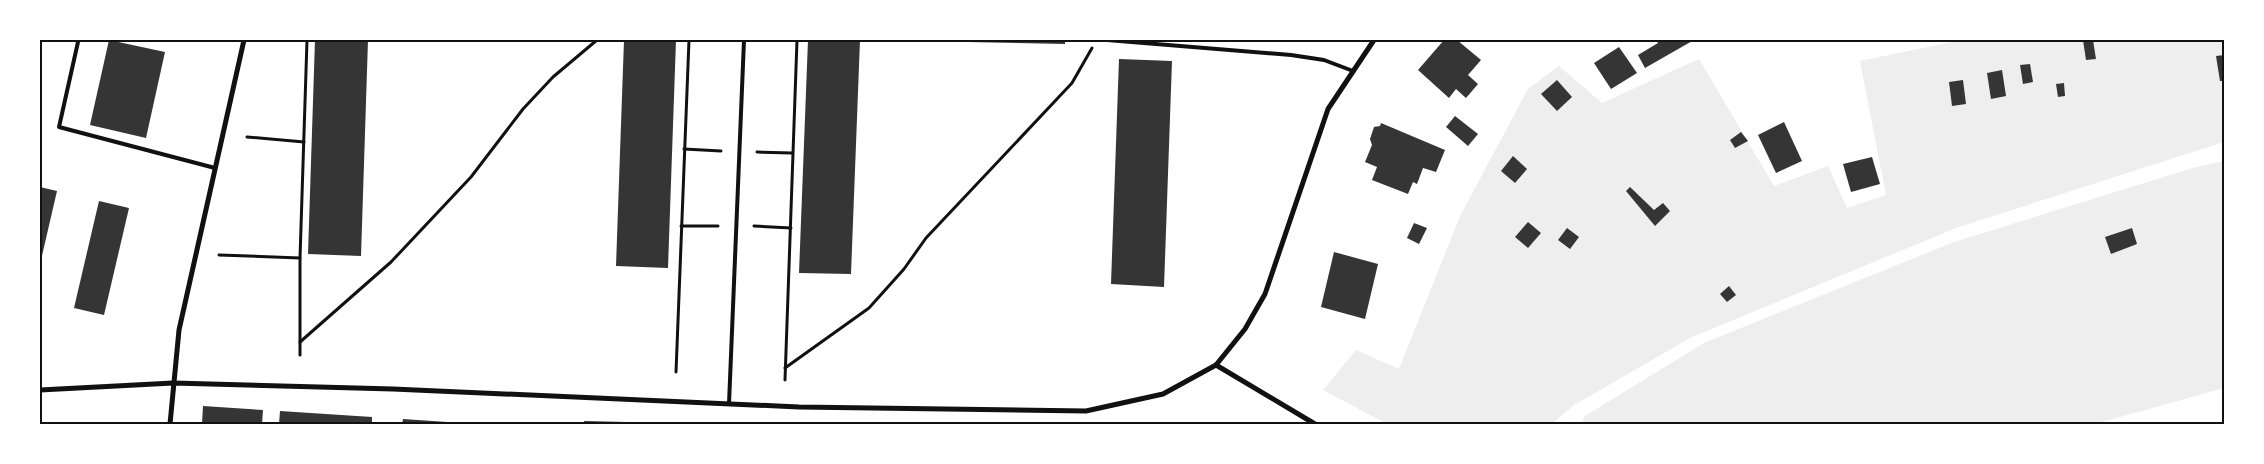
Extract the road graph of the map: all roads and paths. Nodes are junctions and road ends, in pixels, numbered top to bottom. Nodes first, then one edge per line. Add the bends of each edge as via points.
1 (244, 40) edge
2 (307, 40) edge
3 (597, 40) edge
4 (688, 40) edge
5 (744, 40) edge
6 (797, 40) edge
7 (1374, 40) edge
8 (1107, 41) edge
9 (78, 42) dead end
10 (1353, 71) junction
11 (247, 137) dead end
12 (304, 142) junction
13 (215, 168) junction
14 (219, 256) dead end
15 (300, 258) junction
16 (300, 342) junction
17 (300, 355) dead end
18 (1216, 365) junction
19 (785, 368) junction
20 (676, 372) dead end
21 (785, 380) dead end
22 (173, 382) junction
23 (40, 390) edge
24 (729, 404) junction
25 (170, 424) edge
26 (1315, 424) edge

1 - 13 street
2 - 12 path
3 - 16 path via 553,77 523,109 470,177 391,262
4 - 20 path
5 - 24 lane
6 - 19 path
7 - 10 street
8 - 10 lane via 1291,55 1324,60
8 - 19 path via 1092,48 1072,82 926,238 904,269 869,308
9 - 13 lane via 59,127
10 - 18 street via 1328,109 1265,294 1245,329
11 - 12 path
12 - 15 path
13 - 22 street via 179,330
14 - 15 path
15 - 16 path
16 - 17 path
18 - 24 street via 1163,394 1086,411
18 - 26 street
19 - 21 path
22 - 23 street
22 - 24 street
22 - 25 street

